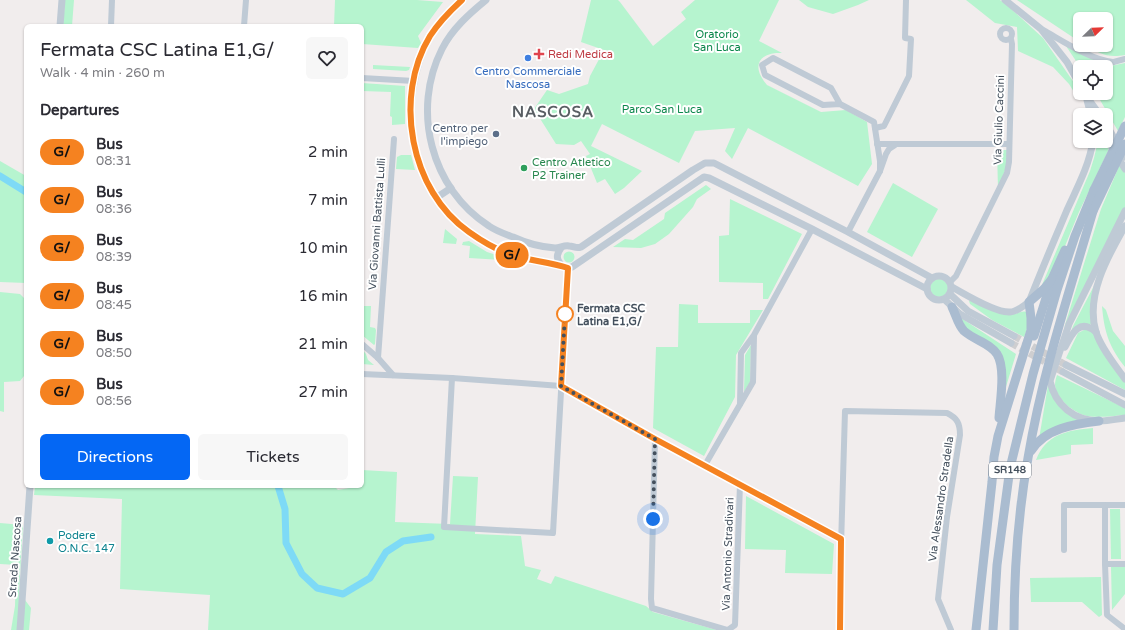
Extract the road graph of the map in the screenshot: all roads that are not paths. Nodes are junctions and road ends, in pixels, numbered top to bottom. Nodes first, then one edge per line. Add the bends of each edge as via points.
1 (62, 0) edge
2 (112, 0) edge
3 (246, 0) edge
4 (462, 0) edge
5 (486, 0) edge
6 (906, 0) edge
7 (1005, 0) edge
8 (60, 24) edge
9 (111, 24) edge
10 (244, 24) edge
11 (1041, 29) junction
12 (1011, 39) dead end
13 (1125, 59) edge
14 (1100, 60) edge
15 (1113, 62) edge
16 (1073, 67) edge
17 (364, 78) edge
18 (414, 81) junction
19 (840, 104) junction
20 (1125, 126) edge
21 (875, 128) junction
22 (1113, 136) edge
23 (394, 140) dead end
24 (877, 144) junction
25 (895, 144) junction
26 (1009, 144) junction
27 (1125, 144) edge
28 (1091, 148) edge
29 (1112, 148) edge
30 (1125, 157) edge
31 (706, 163) junction
32 (1125, 169) edge
33 (880, 171) junction
34 (704, 177) junction
35 (451, 188) junction
36 (1094, 190) junction
37 (436, 198) junction
38 (788, 200) junction
39 (1093, 211) junction
40 (1125, 211) edge
41 (781, 214) junction
42 (1125, 226) edge
43 (812, 229) junction
44 (848, 232) junction
45 (574, 247) junction
46 (561, 248) junction
47 (898, 259) junction
48 (575, 265) junction
49 (565, 267) junction
50 (892, 271) junction
51 (932, 278) junction
52 (1052, 279) junction
53 (951, 288) junction
54 (927, 289) junction
55 (945, 300) junction
56 (1029, 302) junction
57 (952, 307) junction
58 (1046, 330) junction
59 (1096, 332) junction
60 (754, 335) junction
61 (1014, 336) tunnel mouth
62 (1011, 343) tunnel mouth
63 (364, 346) edge
64 (378, 358) junction
65 (1052, 372) junction
66 (364, 374) edge
67 (393, 375) junction
68 (452, 378) junction
69 (1125, 379) edge
70 (561, 386) junction
71 (1125, 394) edge
72 (740, 404) junction
73 (1125, 405) edge
74 (1125, 418) edge
75 (1099, 421) junction
76 (998, 436) junction
77 (655, 439) junction
78 (1028, 457) junction
79 (705, 465) junction
80 (992, 482) junction
81 (740, 484) junction
82 (30, 488) edge
83 (1105, 505) junction
84 (1125, 505) edge
85 (841, 539) junction
86 (1064, 550) dead end
87 (1105, 564) junction
88 (1125, 564) edge
89 (1125, 629) edge
90 (20, 630) edge
91 (727, 630) edge
92 (840, 630) edge
93 (951, 630) edge
94 (976, 630) edge
95 (993, 630) edge
96 (1014, 630) edge

1 - 8 street
2 - 9 street
3 - 10 street
4 - 18 street via 448,12 430,37 418,63
5 - 35 street via 451,34 436,62 430,84 427,109 430,143 441,173
6 - 21 street via 905,38 911,39 909,76 884,126
7 - 11 street
11 - 14 street
11 - 16 street
12 - 26 street, Via Giulio Caccini
13 - 15 street
17 - 18 street
18 - 37 street via 411,106 412,137 422,173
19 - 19 street via 831,88 773,58 762,65 765,75 823,105
19 - 21 street via 874,122
20 - 36 main road, SR148, bridge
21 - 24 street
22 - 30 street
23 - 64 street, Via Giovanni Battista Lulli
24 - 25 street
24 - 33 street
25 - 26 street
25 - 33 street via 889,149
26 - 53 street, Via Giulio Caccini via 1006,178
27 - 39 main road, SR148, bridge
28 - 56 street via 1083,174
29 - 32 street
31 - 34 street
31 - 38 street via 718,164
31 - 45 street via 584,246
33 - 44 street
34 - 41 street
34 - 48 street
35 - 37 street
35 - 46 street via 461,202 489,226 524,241
36 - 52 main road
36 - 58 main road, SR148 via 1066,263
37 - 49 street via 454,220 484,242 515,256
38 - 41 street
38 - 44 street
39 - 58 main road, SR148
39 - 78 main road via 1054,341
40 - 65 street via 1069,324
41 - 43 street
42 - 59 street via 1098,282 1094,308
43 - 50 street
43 - 60 street
44 - 47 street
45 - 46 street
45 - 48 street via 579,255
46 - 49 street via 557,257
47 - 50 street
47 - 51 street
48 - 49 street
49 - 70 street
50 - 54 street
51 - 53 street via 943,277
51 - 54 street
52 - 56 main road
52 - 80 main road
53 - 55 street
53 - 56 street via 1000,311 1016,311
53 - 61 street via 968,311
54 - 55 street via 934,300
55 - 57 street
56 - 76 main road via 1031,330
57 - 62 street via 974,323
57 - 76 main road via 964,331 994,351 1000,362
58 - 95 main road, SR148 via 1010,468 997,565
59 - 65 street via 1085,326 1073,332
59 - 69 street
60 - 72 street via 753,382
60 - 72 street via 741,353
63 - 64 street
64 - 67 street
65 - 75 street via 1052,390 1065,408 1073,415
66 - 67 street
67 - 68 street
68 - 70 street
68 - 70 street via 444,527 553,533
70 - 77 street
71 - 73 street via 1065,368
72 - 79 street
74 - 75 street
75 - 78 main road via 1058,429 1043,436
76 - 80 main road
77 - 79 street
77 - 91 street via 652,608
78 - 96 main road via 1017,554
79 - 81 street
80 - 94 main road
81 - 85 street
81 - 91 street, Via Antonio Stradivari via 735,625
82 - 90 street, Strada Nascosa
83 - 84 street
83 - 86 street via 1064,504
83 - 87 street
85 - 92 street
85 - 93 street, Via Alessandro Stradella via 845,411 947,413 954,417 959,425 960,434 946,517 938,599
87 - 88 street
87 - 89 street via 1107,615

